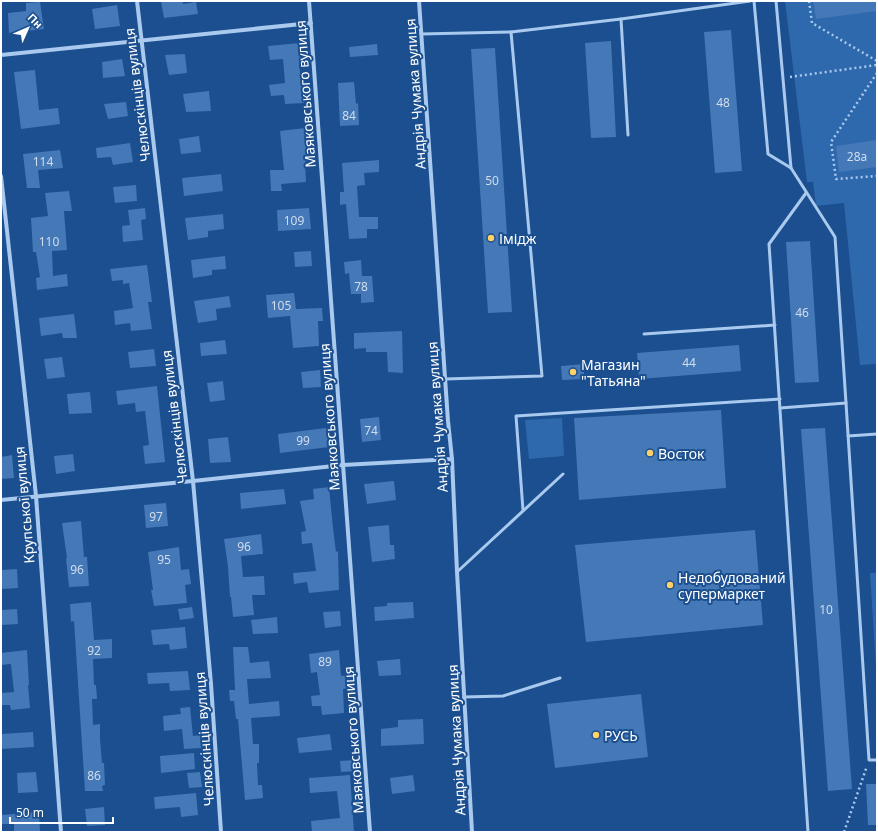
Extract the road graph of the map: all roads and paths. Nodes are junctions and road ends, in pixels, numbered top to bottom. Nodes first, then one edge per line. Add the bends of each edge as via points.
1 (137, 1) edge
2 (309, 1) edge
3 (419, 1) edge
4 (750, 1) edge
5 (754, 1) edge
6 (776, 1) edge
7 (809, 1) edge
8 (620, 19) junction
9 (311, 23) junction
10 (511, 32) junction
11 (422, 34) junction
12 (141, 41) junction
13 (1, 55) edge
14 (877, 61) edge
15 (877, 65) edge
16 (877, 73) edge
17 (783, 78) junction
18 (628, 135) dead end
19 (791, 168) junction
20 (1, 176) edge
21 (877, 176) edge
22 (806, 193) junction
23 (775, 325) junction
24 (644, 334) dead end
25 (445, 379) junction
26 (780, 399) junction
27 (846, 403) junction
28 (780, 408) junction
29 (877, 434) edge
30 (848, 436) junction
31 (452, 459) junction
32 (343, 465) junction
33 (563, 474) dead end
34 (193, 482) junction
35 (36, 496) junction
36 (1, 500) edge
37 (523, 510) junction
38 (457, 572) junction
39 (560, 678) dead end
40 (464, 697) junction
41 (869, 760) junction
42 (877, 760) edge
43 (61, 832) edge
44 (221, 832) edge
45 (370, 832) edge
46 (472, 832) edge
47 (808, 832) edge
48 (844, 832) edge

1 - 12 street, Челюскінців вулиця
2 - 9 street, Маяковського вулиця
3 - 11 street, Андрія Чумака вулиця
4 - 8 lane
5 - 19 lane via 768,154
6 - 17 lane
7 - 14 path via 812,23
8 - 10 lane
8 - 18 lane
9 - 12 street
9 - 32 street, Маяковського вулиця
10 - 11 lane
10 - 25 lane via 542,376
11 - 25 street, Андрія Чумака вулиця
12 - 13 street
12 - 34 street, Челюскінців вулиця
15 - 17 path
16 - 21 path via 831,142 836,179
17 - 19 lane
19 - 22 lane
20 - 35 street, Крупської вулиця
22 - 23 lane via 769,244
22 - 27 lane via 835,237
23 - 24 lane
23 - 26 lane
25 - 31 street, Андрія Чумака вулиця
26 - 28 lane
26 - 37 lane via 516,416
27 - 28 lane
27 - 30 lane
28 - 47 lane
29 - 30 lane
30 - 41 lane
31 - 32 street
31 - 38 street, Андрія Чумака вулиця
32 - 34 street
32 - 45 street, Маяковського вулиця
33 - 37 lane
34 - 35 street
34 - 44 street, Челюскінців вулиця
35 - 36 street
35 - 43 street, Крупської вулиця
37 - 38 lane
38 - 40 street, Андрія Чумака вулиця
39 - 40 lane via 503,696
40 - 46 street, Андрія Чумака вулиця
41 - 42 lane
41 - 48 path

